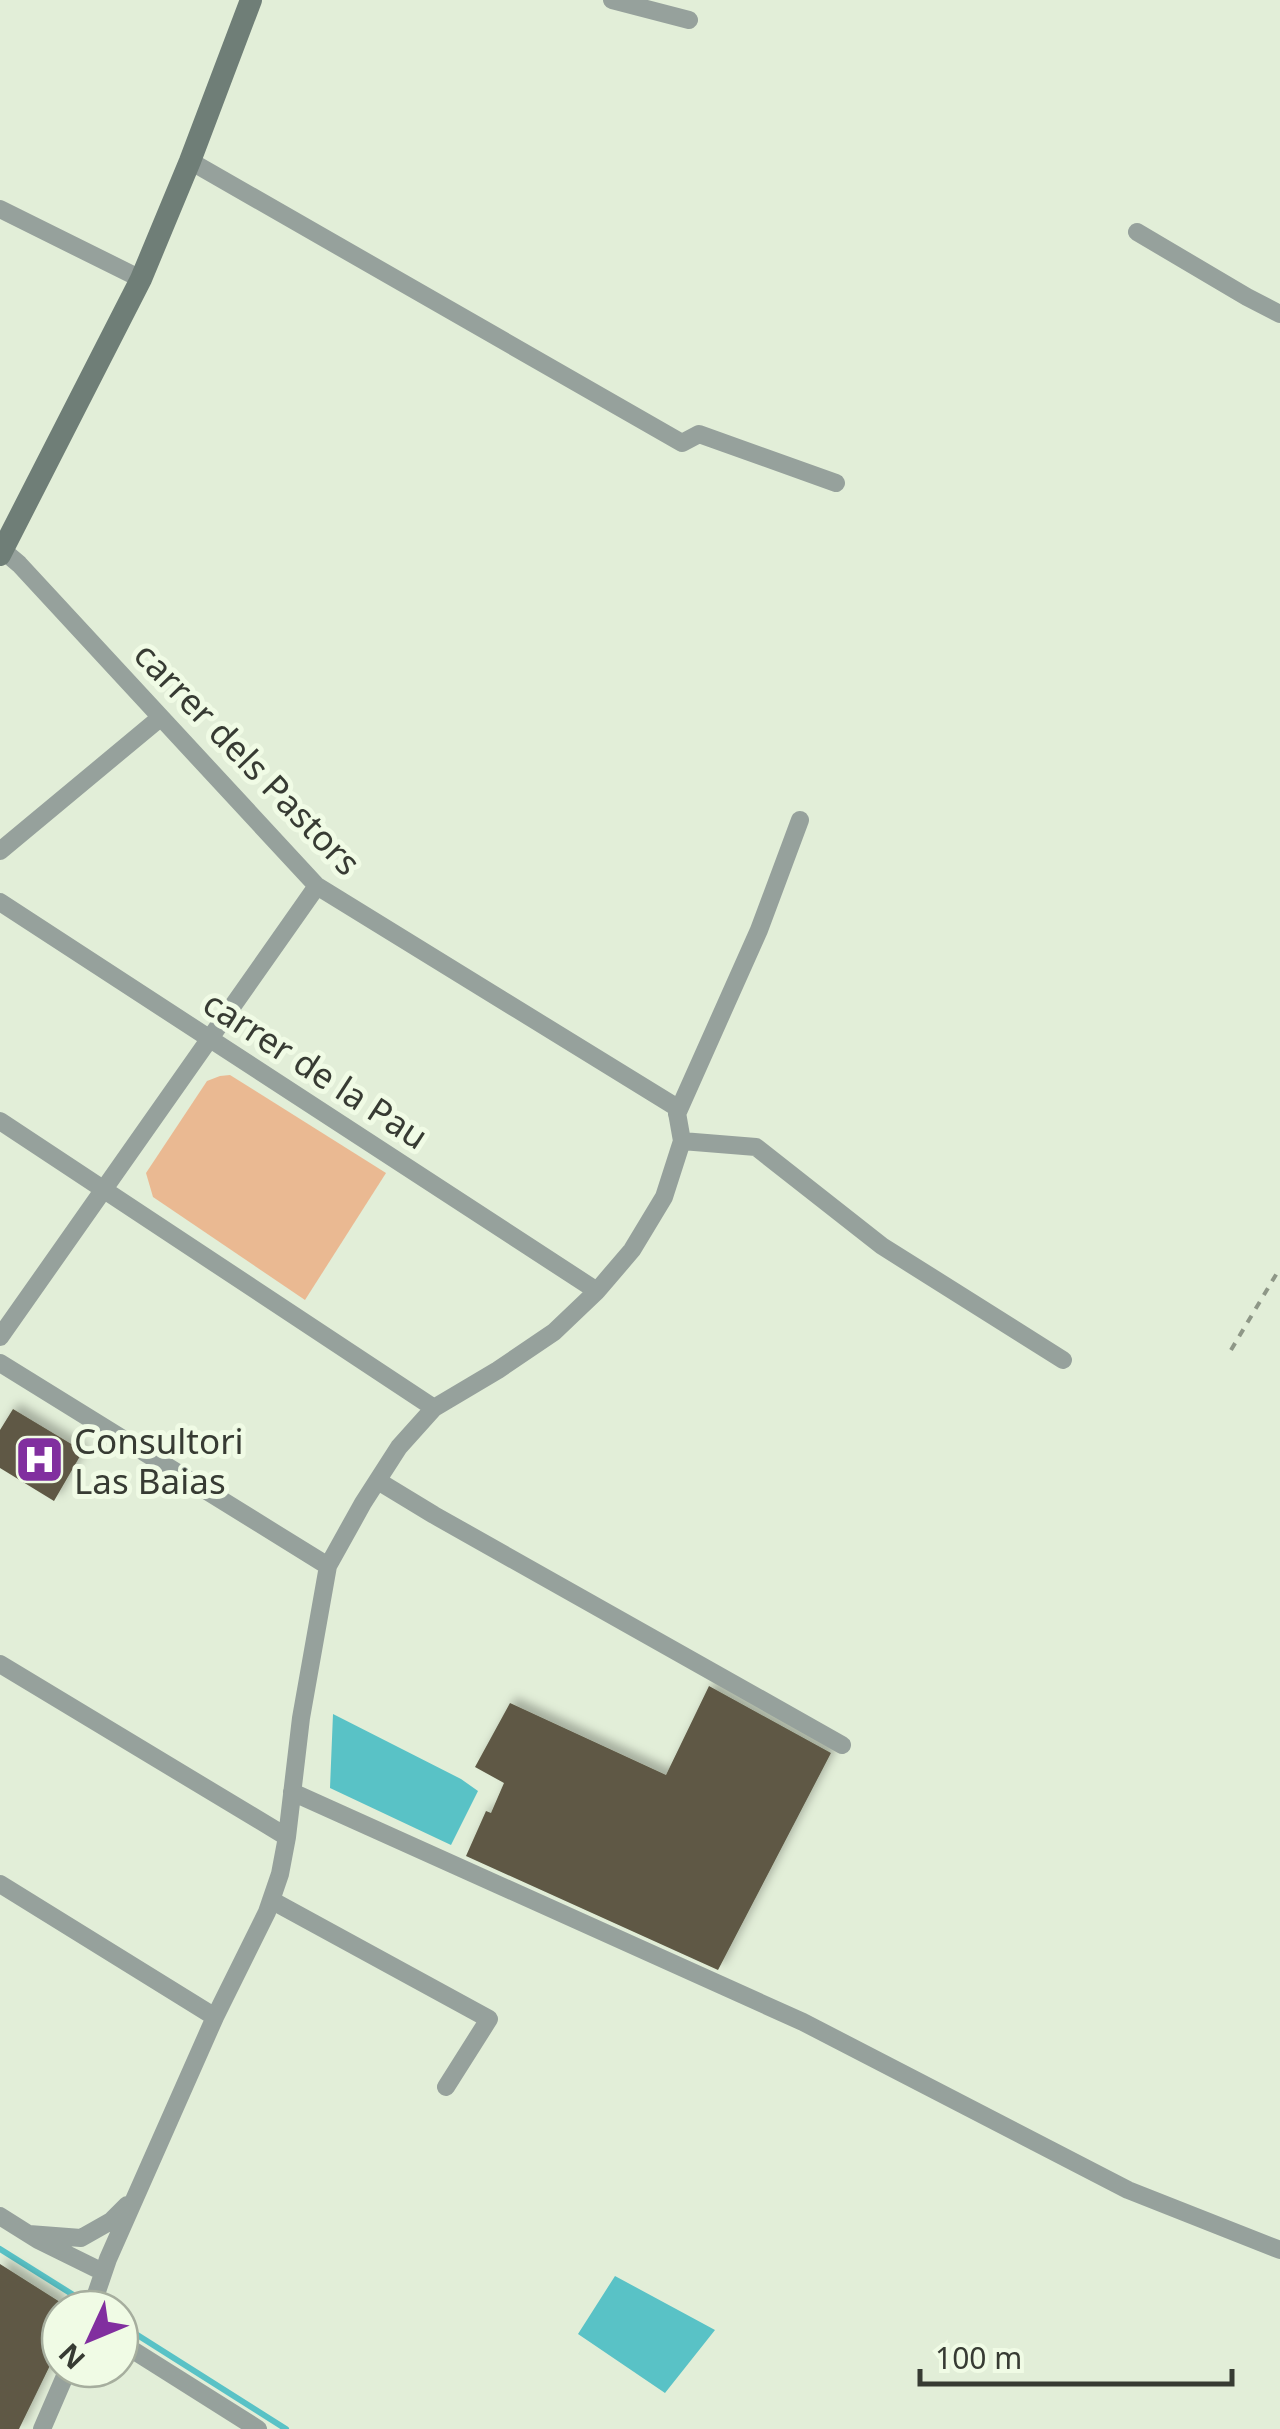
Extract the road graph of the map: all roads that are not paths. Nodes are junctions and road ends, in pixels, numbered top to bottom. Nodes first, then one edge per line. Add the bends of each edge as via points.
1 (251, 0) edge
2 (612, 0) edge
3 (688, 20) dead end
4 (190, 161) junction
5 (0, 209) edge
6 (1137, 232) dead end
7 (141, 280) junction
8 (1280, 314) edge
9 (836, 483) dead end
10 (1, 551) edge
11 (160, 718) junction
12 (800, 820) dead end
13 (0, 850) edge
14 (317, 886) junction
15 (0, 902) edge
16 (210, 1039) junction
17 (676, 1110) junction
18 (0, 1120) edge
19 (682, 1141) junction
20 (104, 1189) junction
21 (598, 1291) junction
22 (0, 1337) edge
23 (1063, 1360) dead end
24 (0, 1363) edge
25 (434, 1408) junction
26 (378, 1481) junction
27 (328, 1566) junction
28 (0, 1664) edge
29 (842, 1745) dead end
30 (292, 1792) junction
31 (287, 1837) junction
32 (0, 1884) edge
33 (271, 1900) junction
34 (215, 2017) junction
35 (446, 2087) dead end
36 (136, 2195) junction
37 (0, 2216) edge
38 (29, 2234) junction
39 (1280, 2250) edge
40 (106, 2266) junction
41 (97, 2289) edge
42 (140, 2355) edge
43 (59, 2389) edge
44 (42, 2429) edge
45 (258, 2429) edge

1 - 4 main road
2 - 3 street
4 - 7 main road
4 - 9 street via 682,443 699,434
5 - 7 street
6 - 8 street
7 - 10 main road
10 - 11 street, carrer dels Pastors
11 - 13 street
11 - 14 street, carrer dels Pastors
12 - 17 street via 759,930
14 - 16 street
14 - 17 street, carrer dels Pastors
15 - 16 street, carrer de la Pau
16 - 20 street
16 - 21 street, carrer de la Pau
17 - 19 street
18 - 20 street
19 - 21 street via 664,1198
19 - 23 street via 756,1147 882,1246
20 - 22 street
20 - 25 street
21 - 25 street via 554,1332
24 - 27 street
25 - 26 street
26 - 27 street
26 - 29 street
27 - 30 street
28 - 31 street
30 - 31 street
30 - 39 street via 804,2022 1128,2190
31 - 33 street
32 - 34 street
33 - 34 street
33 - 35 street via 489,2019
34 - 36 street
36 - 38 street via 111,2222 81,2238
36 - 40 street
37 - 38 street
38 - 40 street
40 - 41 street
42 - 45 street
43 - 44 street

